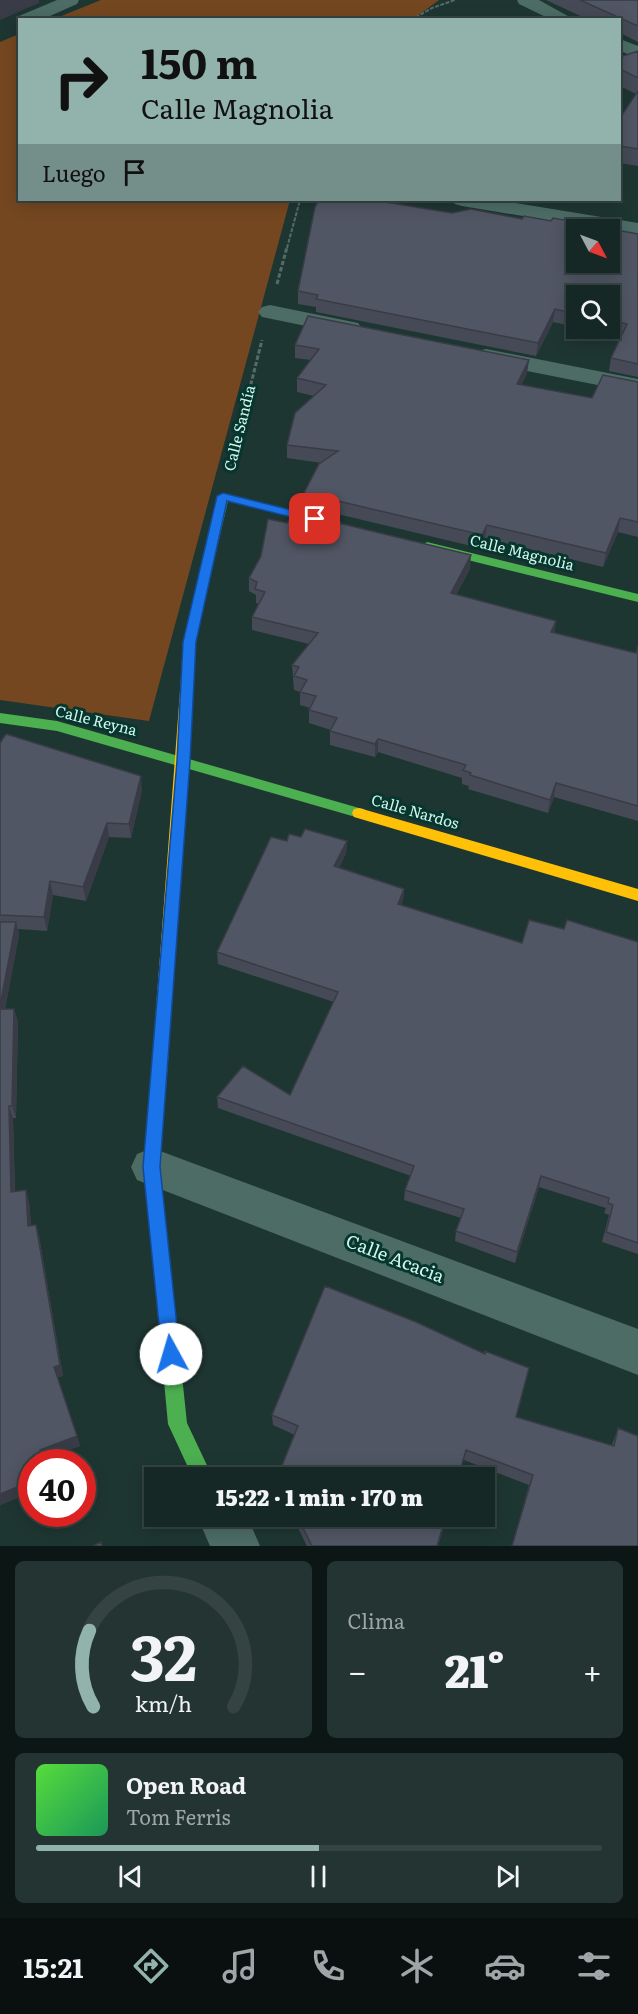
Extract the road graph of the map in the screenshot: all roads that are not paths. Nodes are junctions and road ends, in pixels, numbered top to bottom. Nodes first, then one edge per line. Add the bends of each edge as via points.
1 (525, 0) edge
2 (61, 1) edge
3 (26, 18) edge
4 (563, 18) edge
5 (621, 44) edge
6 (638, 53) edge
7 (468, 201) edge
8 (638, 229) edge
9 (270, 312) road end
10 (373, 333) edge
11 (465, 351) edge
12 (638, 386) edge
13 (350, 528) edge
14 (419, 544) edge
15 (638, 598) edge
16 (0, 718) edge
17 (183, 761) junction
18 (638, 895) edge
19 (152, 1167) junction
20 (638, 1352) edge
21 (198, 1467) edge
22 (226, 1527) edge
23 (235, 1546) edge

1 - 4 street
2 - 3 street
5 - 6 street
7 - 8 street
9 - 10 street
11 - 12 street
13 - 17 street via 223,496 189,642
14 - 15 street, Calle Magnolia
16 - 17 street, Calle Reyna via 57,726
17 - 18 street, Calle Nardos
17 - 19 street
19 - 20 street, Calle Acacia
19 - 21 street via 178,1424
22 - 23 street

